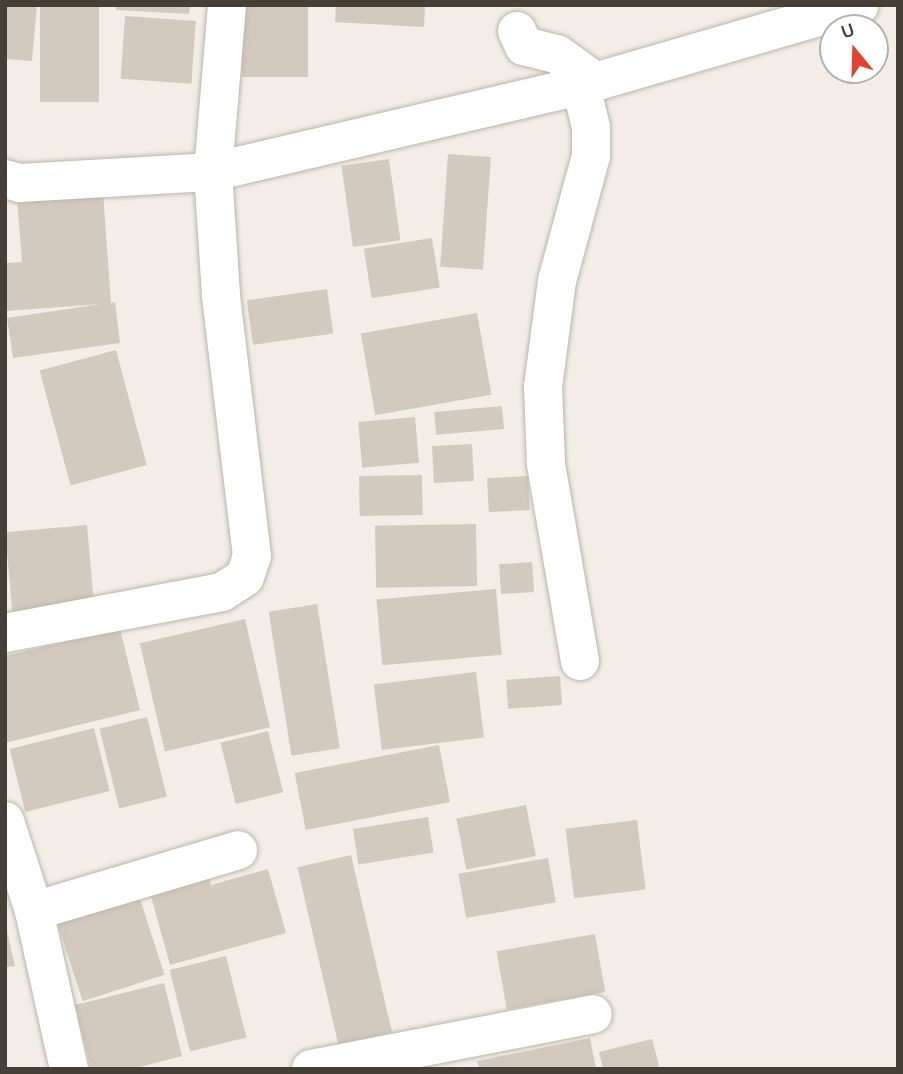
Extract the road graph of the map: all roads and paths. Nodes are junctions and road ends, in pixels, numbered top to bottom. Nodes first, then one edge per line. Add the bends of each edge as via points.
1 (227, 5) edge
2 (859, 5) edge
3 (517, 31) dead end
4 (589, 84) junction
5 (213, 172) junction
6 (5, 179) edge
7 (5, 633) edge
8 (580, 661) dead end
9 (5, 821) edge
10 (238, 850) dead end
11 (34, 911) junction
12 (593, 1014) dead end
13 (69, 1069) edge
14 (311, 1069) edge

1 - 5 street
2 - 4 street
3 - 4 street via 524,46 557,54
4 - 5 street
4 - 8 street via 591,156 558,281 543,387 546,464
5 - 6 street via 20,183
5 - 7 street via 221,295 253,540 245,577 222,592
9 - 11 street
10 - 11 street
11 - 13 street
12 - 14 street

